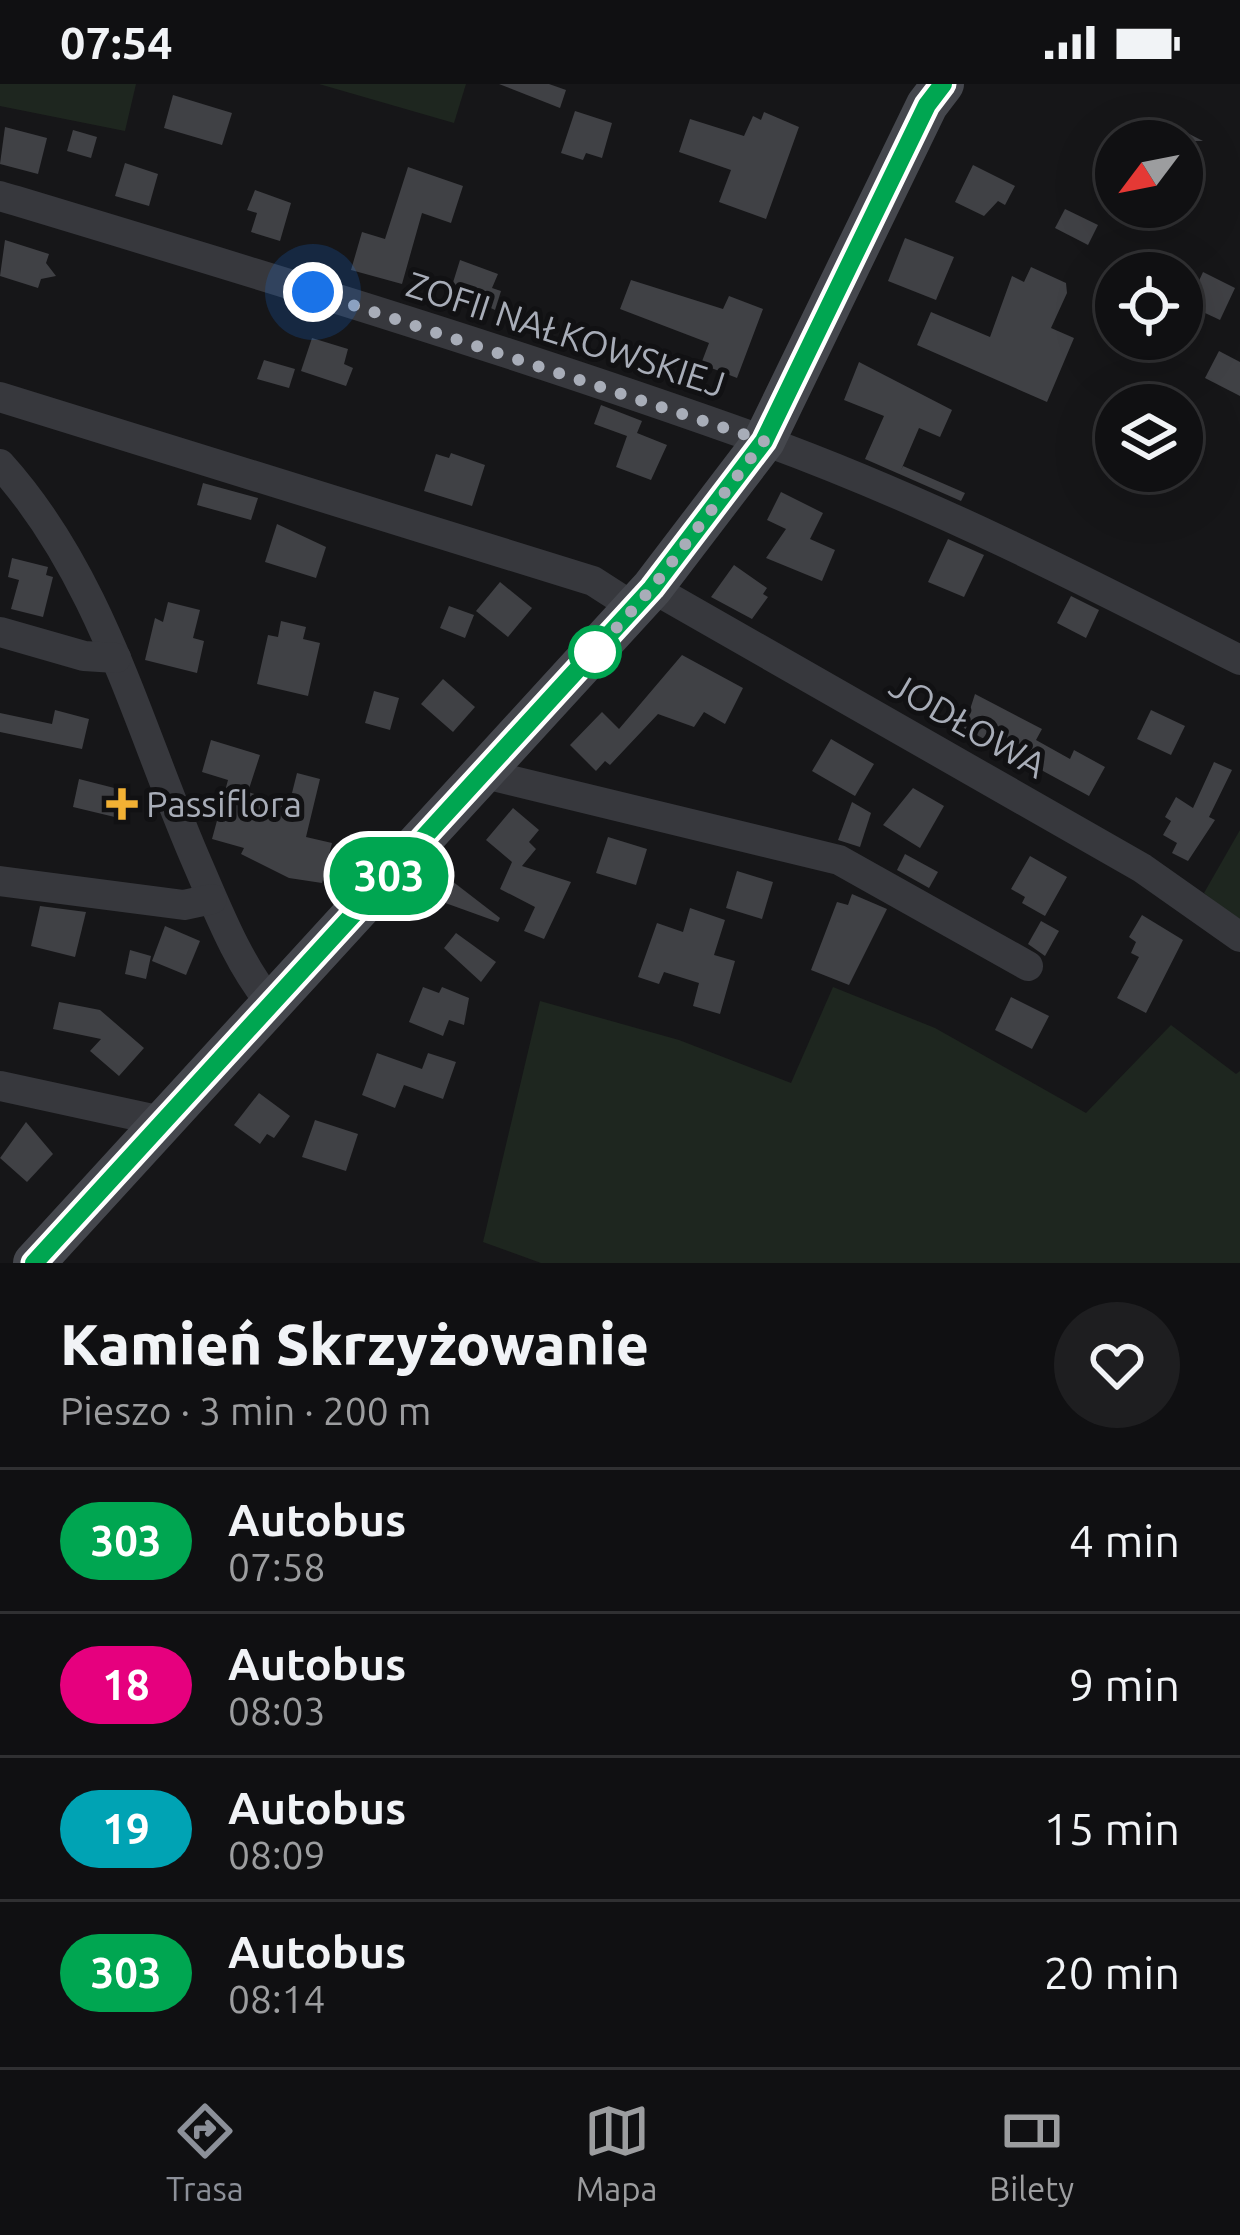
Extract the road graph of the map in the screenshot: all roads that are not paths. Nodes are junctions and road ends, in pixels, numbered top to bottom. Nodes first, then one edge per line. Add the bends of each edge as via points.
1 (932, 91) edge
2 (0, 196) edge
3 (0, 397) edge
4 (764, 441) junction
5 (0, 464) edge
6 (644, 598) junction
7 (0, 632) edge
8 (116, 658) junction
9 (1240, 660) edge
10 (484, 774) junction
11 (0, 881) edge
12 (212, 899) junction
13 (1240, 937) edge
14 (1028, 966) dead end
15 (271, 1003) junction
16 (0, 1086) edge
17 (166, 1122) junction
18 (34, 1263) edge

1 - 4 street
2 - 4 street, ZOFII NAŁKOWSKIEJ
3 - 6 street, JODŁOWA
4 - 6 street
4 - 9 street, ZOFII NAŁKOWSKIEJ via 1026,550
5 - 8 street via 59,542
6 - 10 street
6 - 13 street, JODŁOWA via 1142,868
7 - 8 street
8 - 12 street
10 - 14 street via 839,860
10 - 15 street
11 - 12 street via 184,905
12 - 15 street
15 - 17 street
16 - 17 street
17 - 18 street

